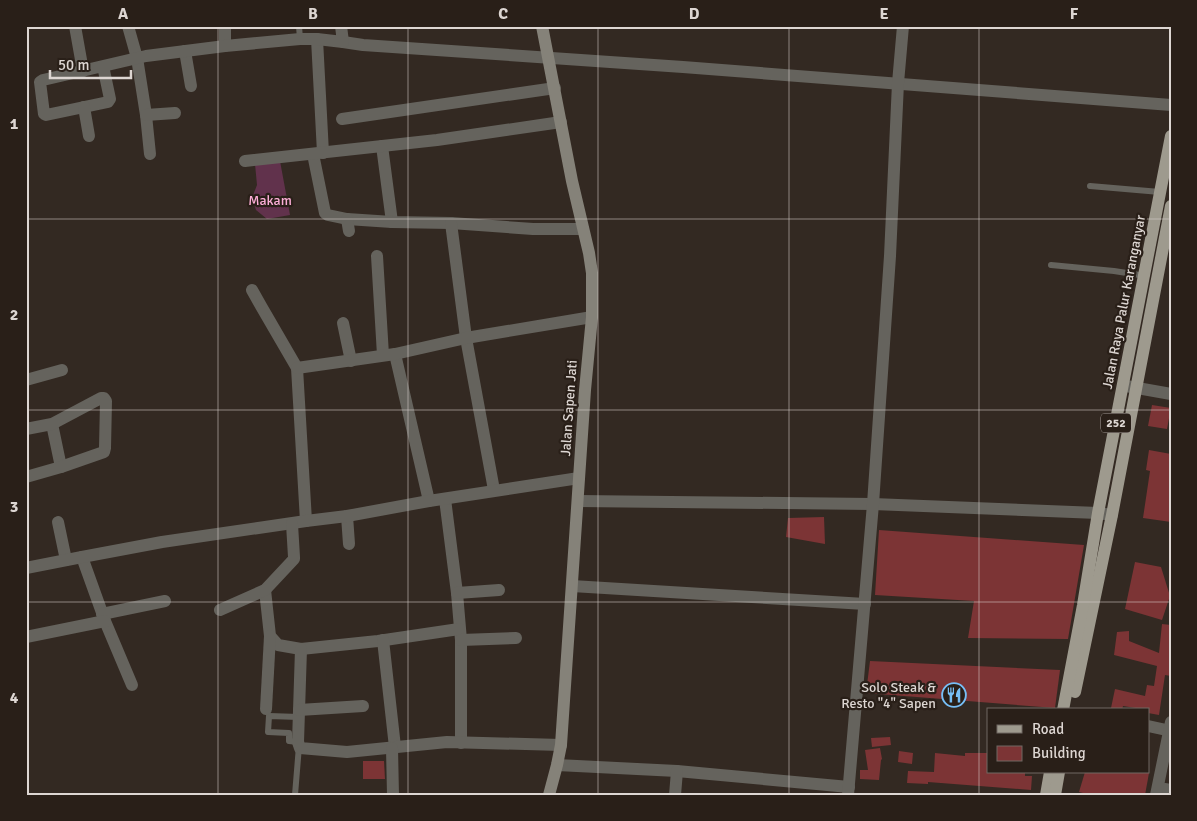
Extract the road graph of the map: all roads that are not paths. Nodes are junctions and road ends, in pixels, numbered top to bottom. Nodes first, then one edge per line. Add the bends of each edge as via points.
1 (75, 26) edge
2 (128, 26) edge
3 (225, 26) edge
4 (298, 26) edge
5 (341, 26) edge
6 (542, 26) edge
7 (903, 26) edge
8 (317, 39) junction
9 (300, 40) junction
10 (343, 42) junction
11 (225, 46) junction
12 (186, 51) junction
13 (138, 58) junction
14 (549, 58) junction
15 (104, 66) junction
16 (82, 71) junction
17 (898, 83) junction
18 (191, 86) dead end
19 (555, 88) junction
20 (1171, 105) edge
21 (84, 107) junction
22 (175, 113) dead end
23 (146, 115) junction
24 (342, 119) dead end
25 (561, 122) junction
26 (89, 136) dead end
27 (1171, 136) edge
28 (382, 146) junction
29 (150, 154) dead end
30 (318, 154) junction
31 (245, 161) dead end
32 (1090, 186) dead end
33 (1160, 192) junction
34 (1171, 206) edge
35 (392, 222) junction
36 (451, 222) junction
37 (583, 229) junction
38 (377, 256) dead end
39 (1051, 265) dead end
40 (1150, 277) junction
41 (252, 290) dead end
42 (592, 318) junction
43 (343, 323) dead end
44 (466, 338) junction
45 (389, 354) junction
46 (351, 361) junction
47 (297, 368) junction
48 (62, 370) dead end
49 (26, 380) edge
50 (1123, 385) junction
51 (1136, 388) junction
52 (1171, 394) edge
53 (52, 424) junction
54 (26, 429) edge
55 (61, 467) junction
56 (26, 477) edge
57 (579, 478) junction
58 (494, 490) junction
59 (445, 499) junction
60 (429, 501) junction
61 (578, 501) junction
62 (873, 504) junction
63 (1098, 513) junction
64 (1112, 515) junction
65 (347, 516) junction
66 (306, 521) junction
67 (58, 522) dead end
68 (292, 524) junction
69 (349, 544) dead end
70 (82, 556) junction
71 (66, 560) junction
72 (26, 568) edge
73 (572, 586) junction
74 (265, 590) junction
75 (499, 590) dead end
76 (457, 593) junction
77 (165, 601) dead end
78 (865, 604) junction
79 (1088, 606) junction
80 (220, 610) dead end
81 (103, 618) junction
82 (460, 635) junction
83 (270, 636) junction
84 (26, 637) edge
85 (516, 638) dead end
86 (383, 640) junction
87 (301, 649) junction
88 (132, 685) dead end
89 (363, 706) dead end
90 (266, 708) dead end
91 (1063, 708) edge
92 (1071, 708) edge
93 (299, 714) junction
94 (1150, 726) edge
95 (1170, 728) edge
96 (299, 743) junction
97 (461, 743) junction
98 (561, 745) junction
99 (394, 748) junction
100 (557, 765) junction
101 (677, 771) junction
102 (1050, 774) edge
103 (1059, 774) edge
104 (1171, 790) edge
105 (849, 791) edge
106 (1157, 791) edge
107 (296, 795) edge
108 (392, 795) edge
109 (549, 795) edge
110 (676, 795) edge
111 (1046, 795) edge
112 (1055, 795) edge

1 - 16 street
2 - 13 street
3 - 11 street
4 - 9 lane
5 - 10 street
6 - 14 street, Jalan Sapen Jati
7 - 17 street
8 - 9 street
8 - 10 street
8 - 30 street
9 - 11 street
10 - 14 street
11 - 12 street
12 - 13 street
12 - 18 street
13 - 15 street
13 - 23 street
14 - 17 street
14 - 19 street, Jalan Sapen Jati
15 - 16 street
15 - 21 street via 109,101
16 - 21 street via 40,82 45,115
17 - 20 street
17 - 62 street
19 - 24 street
19 - 25 street, Jalan Sapen Jati
21 - 26 street
22 - 23 street
23 - 29 street
25 - 28 street
25 - 37 street, Jalan Sapen Jati
27 - 33 main road, Jalan Raya Palur Karanganyar / 252
28 - 30 street
28 - 35 street
30 - 31 street
30 - 35 street via 325,213 348,225
32 - 33 lane
33 - 40 main road, Jalan Raya Palur Karanganyar / 252
34 - 40 main road, Jalan Raya Palur Karanganyar / 252
35 - 36 street
36 - 37 street via 533,229
36 - 44 street
37 - 42 street, Jalan Sapen Jati via 592,273
38 - 45 street
39 - 40 lane
40 - 50 main road, Jalan Raya Palur Karanganyar / 252
40 - 51 main road, Jalan Raya Palur Karanganyar / 252
41 - 47 street
42 - 44 street
42 - 57 street, Jalan Sapen Jati
43 - 46 street
44 - 45 street
44 - 58 street
45 - 46 street
45 - 60 street
46 - 47 street
47 - 66 street
48 - 49 street
50 - 51 street
50 - 63 main road, Jalan Raya Palur Karanganyar / 252
51 - 52 street
51 - 64 main road, Jalan Raya Palur Karanganyar / 252
53 - 54 street
53 - 55 street
53 - 55 street via 101,398 105,399 104,452
55 - 56 street
57 - 58 street
57 - 61 street, Jalan Sapen Jati
58 - 59 street
59 - 60 street
59 - 76 street
60 - 65 street
61 - 62 street
61 - 73 street, Jalan Sapen Jati
62 - 63 street
62 - 78 street
63 - 64 street
63 - 79 main road, Jalan Raya Palur Karanganyar / 252
64 - 79 main road, Jalan Raya Palur Karanganyar / 252
65 - 66 street
65 - 69 street
66 - 68 street
67 - 71 street
68 - 70 street
68 - 74 street via 294,558
70 - 71 street
70 - 81 street
71 - 72 street
73 - 78 street
73 - 98 street, Jalan Sapen Jati
74 - 80 street
74 - 83 street
75 - 76 street
76 - 82 street
77 - 81 street
78 - 105 street
79 - 91 main road, Jalan Raya Palur Karanganyar / 252
79 - 92 main road, Jalan Raya Palur Karanganyar / 252
81 - 84 street
81 - 88 street
82 - 85 street
82 - 86 street
82 - 97 street
83 - 87 street via 278,645
83 - 90 street
86 - 87 street
86 - 99 street
87 - 93 street
89 - 93 street
93 - 96 street
93 - 96 lane via 269,716 268,732 290,733 289,741
94 - 95 street
95 - 106 street
96 - 99 street via 300,748 347,752
96 - 107 lane
97 - 98 street
97 - 99 street via 440,742
98 - 100 street, Jalan Sapen Jati
99 - 108 street
100 - 101 street
100 - 109 street, Jalan Sapen Jati
101 - 105 street
101 - 110 street
102 - 111 main road
103 - 112 main road
104 - 106 street

